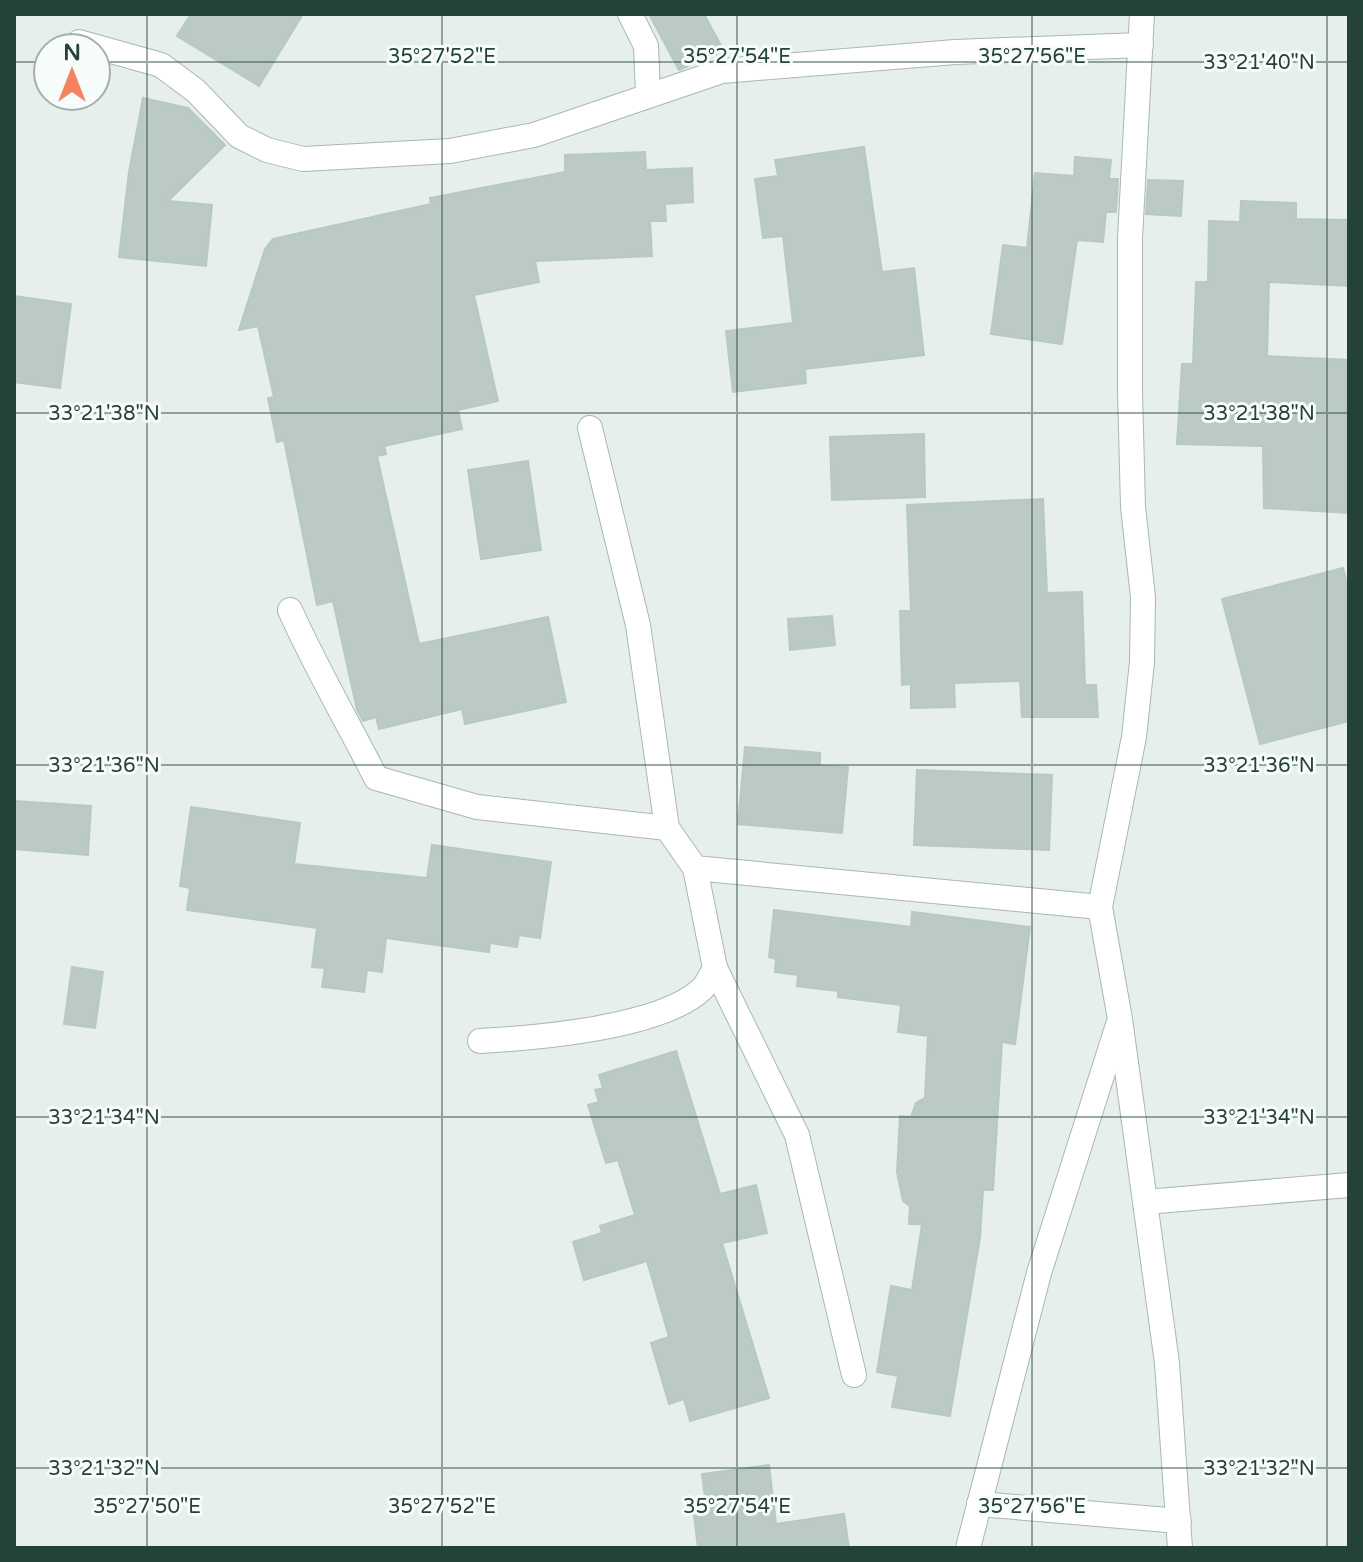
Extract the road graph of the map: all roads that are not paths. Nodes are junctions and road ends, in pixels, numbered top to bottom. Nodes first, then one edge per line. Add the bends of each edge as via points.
1 (630, 14) edge
2 (1142, 14) edge
3 (1141, 45) junction
4 (112, 51) edge
5 (648, 93) junction
6 (590, 428) dead end
7 (290, 610) dead end
8 (667, 828) junction
9 (695, 868) junction
10 (1100, 907) junction
11 (715, 968) junction
12 (1120, 1019) junction
13 (480, 1041) dead end
14 (1349, 1185) edge
15 (1145, 1202) junction
16 (854, 1375) dead end
17 (979, 1504) junction
18 (1179, 1521) junction
19 (968, 1548) edge
20 (1180, 1548) edge

1 - 5 street via 646,46
2 - 3 street
3 - 5 street via 955,52 722,71
3 - 10 street via 1130,238 1130,392 1142,662 1134,737
4 - 5 street via 161,65 196,91 239,136 303,159 450,151 534,135
6 - 8 street via 638,625
7 - 8 street via 376,778 477,807
8 - 9 street
9 - 10 street
9 - 11 street
10 - 12 street
11 - 13 street via 704,988 669,1008 597,1029
11 - 16 street via 797,1135
12 - 15 street
12 - 17 street via 1039,1273
14 - 15 street
15 - 18 street via 1167,1363
17 - 18 street
17 - 19 street
18 - 20 street

